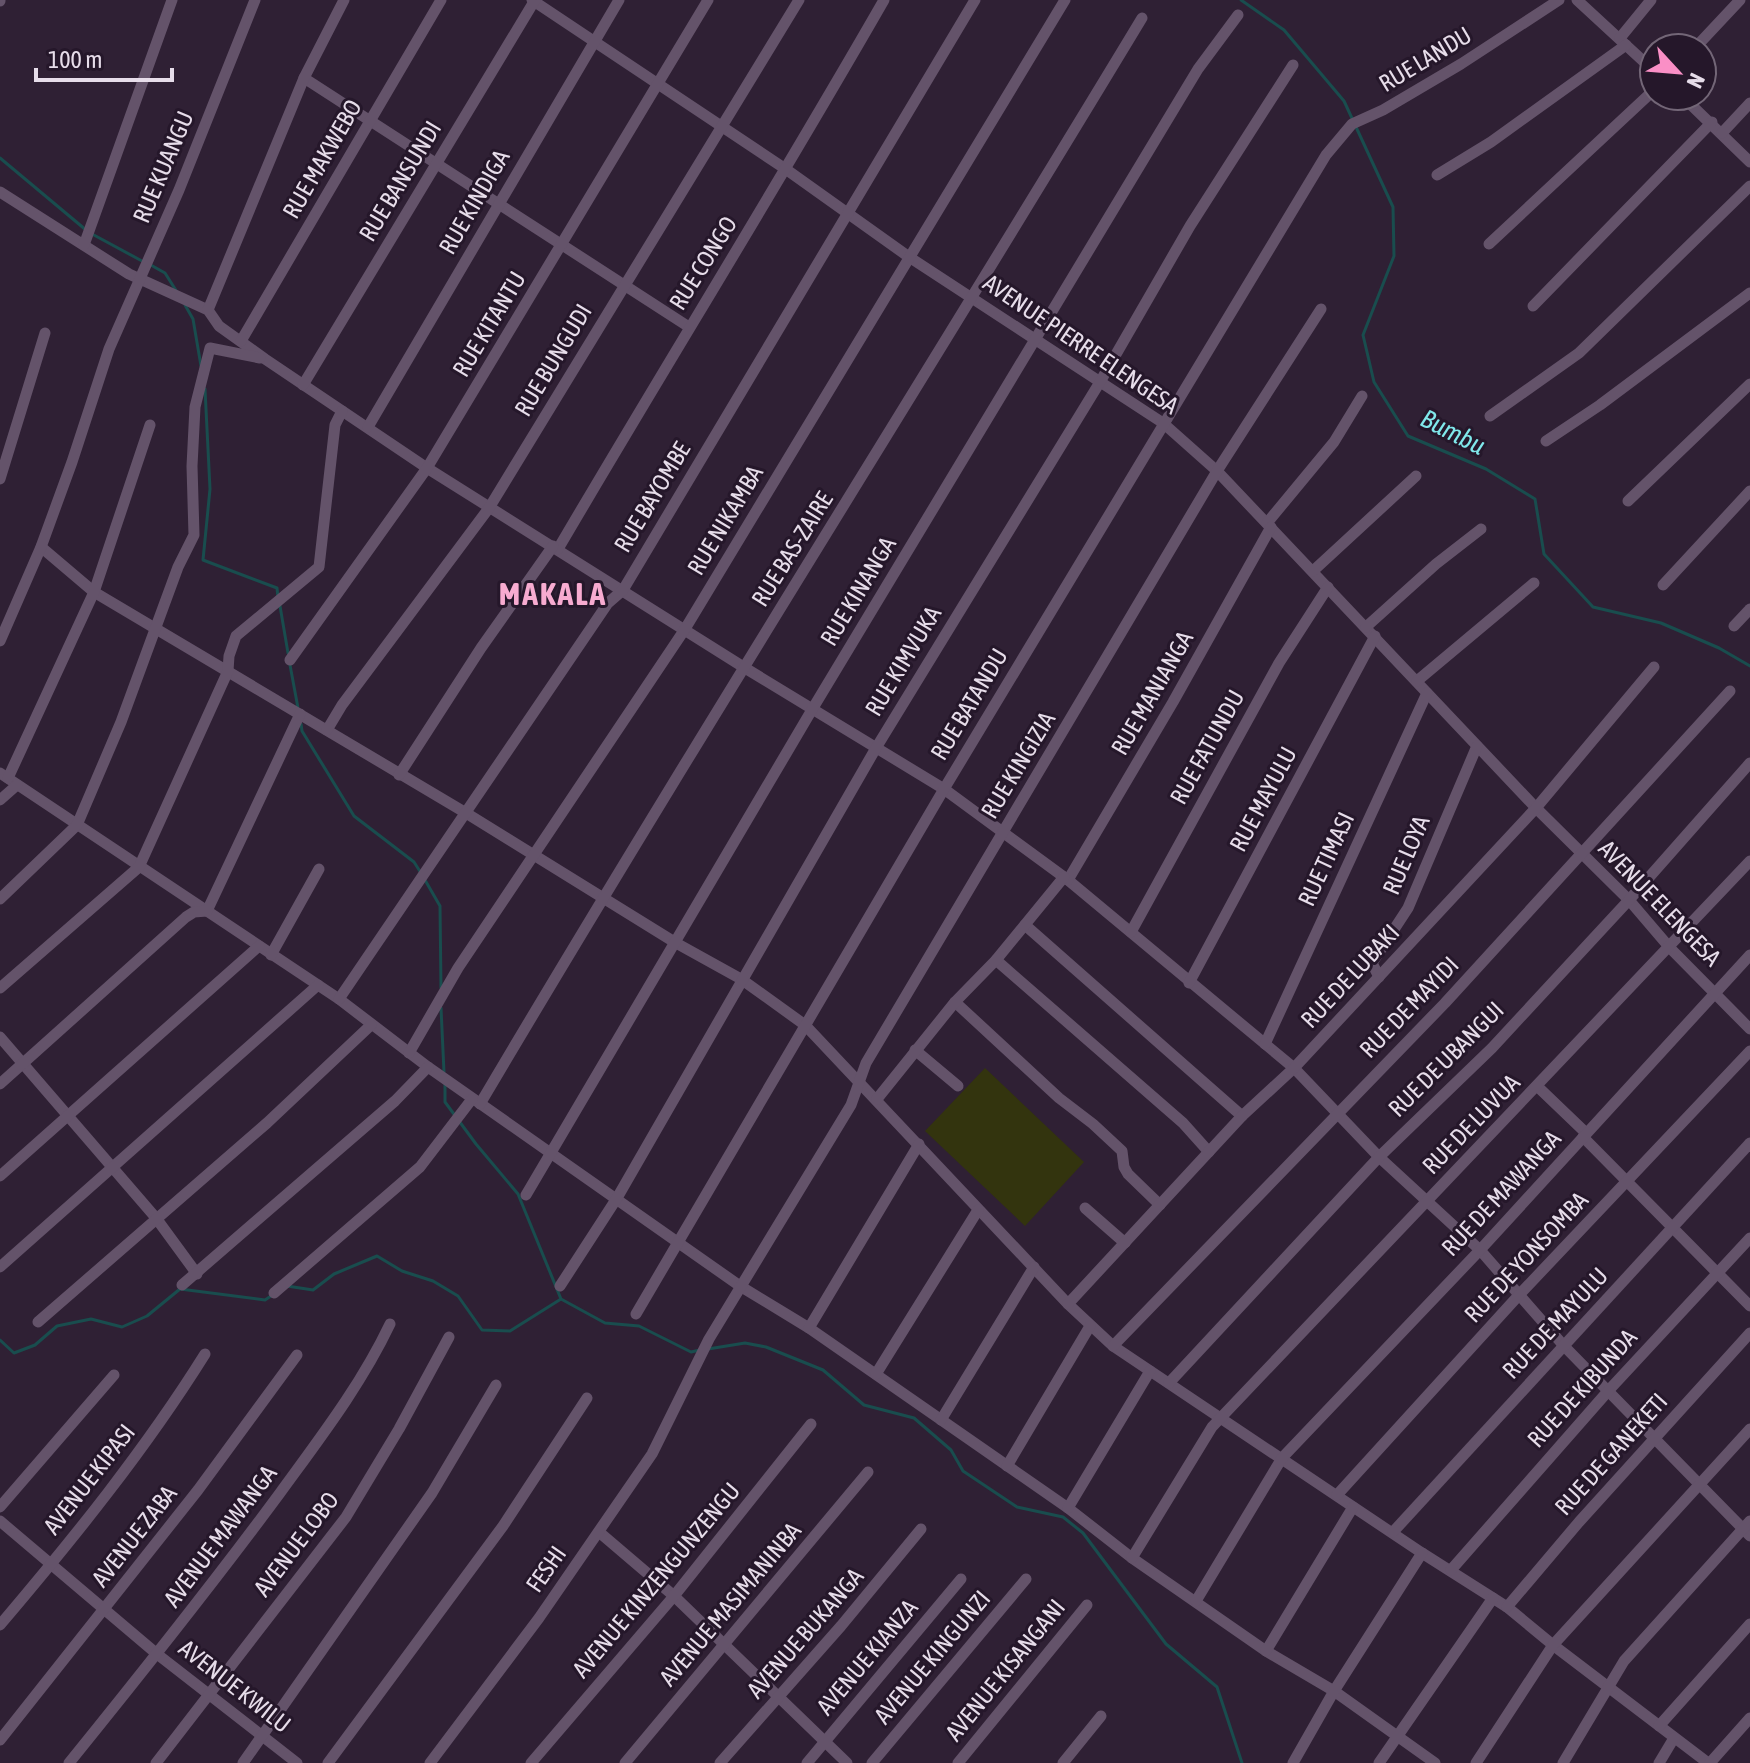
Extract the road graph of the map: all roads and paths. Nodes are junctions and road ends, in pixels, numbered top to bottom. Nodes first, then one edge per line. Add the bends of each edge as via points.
1 (172, 0) edge
2 (255, 0) edge
3 (344, 0) edge
4 (441, 0) edge
5 (534, 0) edge
6 (619, 0) edge
7 (708, 0) edge
8 (799, 0) edge
9 (884, 0) edge
10 (975, 0) edge
11 (1065, 0) edge
12 (1559, 0) edge
13 (1577, 0) edge
14 (1651, 0) edge
15 (1740, 0) edge
16 (1238, 15) dead end
17 (1142, 18) dead end
18 (1710, 32) edge
19 (595, 40) junction
20 (1623, 42) junction
21 (1638, 56) edge
22 (1293, 65) dead end
23 (304, 78) junction
24 (659, 84) junction
25 (1750, 103) edge
26 (1638, 105) edge
27 (1700, 112) edge
28 (370, 121) junction
29 (1356, 122) joint
30 (1712, 122) junction
31 (721, 126) junction
32 (1722, 133) junction
33 (1750, 162) edge
34 (435, 164) junction
35 (787, 170) junction
36 (1437, 175) dead end
37 (1750, 186) edge
38 (0, 192) edge
39 (499, 202) junction
40 (846, 213) junction
41 (563, 244) junction
42 (1489, 244) dead end
43 (84, 245) junction
44 (909, 257) junction
45 (139, 279) junction
46 (624, 286) junction
47 (1750, 293) edge
48 (973, 299) junction
49 (1533, 306) dead end
50 (1321, 309) dead end
51 (208, 310) junction
52 (689, 327) junction
53 (45, 333) dead end
54 (1036, 338) junction
55 (241, 341) junction
56 (265, 359) junction
57 (1100, 382) junction
58 (1750, 384) edge
59 (303, 385) junction
60 (1362, 396) dead end
61 (342, 411) junction
62 (1490, 416) dead end
63 (1163, 423) junction
64 (150, 425) dead end
65 (368, 427) junction
66 (1546, 441) dead end
67 (427, 468) junction
68 (1217, 471) junction
69 (1416, 476) dead end
70 (0, 479) edge
71 (1750, 491) edge
72 (1628, 501) dead end
73 (489, 508) junction
74 (1269, 525) junction
75 (1481, 529) dead end
76 (41, 547) junction
77 (556, 548) junction
78 (1313, 571) junction
79 (1534, 583) dead end
80 (1663, 585) dead end
81 (1328, 587) junction
82 (623, 590) junction
83 (94, 592) junction
84 (1750, 609) edge
85 (1734, 626) dead end
86 (1366, 627) junction
87 (155, 629) junction
88 (685, 629) junction
89 (1375, 636) junction
90 (0, 641) edge
91 (290, 660) dead end
92 (1654, 667) dead end
93 (745, 668) junction
94 (228, 671) junction
95 (1417, 681) junction
96 (1730, 691) dead end
97 (1427, 693) junction
98 (813, 708) junction
99 (300, 714) junction
100 (327, 730) junction
101 (1477, 746) junction
102 (876, 748) junction
103 (1750, 763) edge
104 (399, 775) junction
105 (8, 778) edge
106 (944, 789) junction
107 (0, 800) edge
108 (1536, 808) junction
109 (466, 813) junction
110 (77, 825) junction
111 (1003, 832) junction
112 (1583, 854) junction
113 (534, 855) junction
114 (1750, 861) edge
115 (139, 867) junction
116 (319, 869) dead end
117 (1066, 879) junction
118 (0, 899) edge
119 (601, 899) junction
120 (1629, 900) junction
121 (207, 911) junction
122 (1025, 925) junction
123 (1131, 932) junction
124 (676, 943) junction
125 (259, 946) junction
126 (1670, 948) junction
127 (271, 955) junction
128 (1750, 955) edge
129 (996, 960) junction
130 (1379, 977) junction
131 (741, 979) junction
132 (1189, 983) junction
133 (318, 985) junction
134 (0, 988) edge
135 (1716, 993) junction
136 (339, 999) junction
137 (955, 1002) junction
138 (371, 1025) junction
139 (805, 1025) junction
140 (1750, 1029) edge
141 (0, 1037) edge
142 (1265, 1044) junction
143 (915, 1050) junction
144 (1750, 1051) edge
145 (409, 1053) junction
146 (23, 1063) junction
147 (428, 1067) junction
148 (1294, 1068) junction
149 (859, 1082) junction
150 (0, 1084) edge
151 (958, 1086) dead end
152 (1538, 1087) junction
153 (877, 1099) junction
154 (476, 1101) junction
155 (1337, 1112) junction
156 (67, 1115) junction
157 (1242, 1116) junction
158 (1585, 1135) junction
159 (1750, 1143) edge
160 (919, 1144) junction
161 (552, 1152) junction
162 (1209, 1152) junction
163 (1379, 1157) junction
164 (111, 1166) junction
165 (0, 1176) edge
166 (1627, 1182) junction
167 (526, 1195) dead end
168 (617, 1198) junction
169 (1426, 1202) junction
170 (1160, 1205) junction
171 (1085, 1208) dead end
172 (978, 1210) junction
173 (156, 1218) junction
174 (1672, 1228) junction
175 (1750, 1238) edge
176 (678, 1241) junction
177 (1125, 1243) junction
178 (1480, 1250) junction
179 (0, 1267) edge
180 (1034, 1267) junction
181 (1717, 1273) junction
182 (197, 1274) junction
183 (182, 1285) dead end
184 (560, 1286) dead end
185 (740, 1286) junction
186 (274, 1293) dead end
187 (1519, 1295) junction
188 (1068, 1304) junction
189 (1750, 1306) edge
190 (636, 1314) dead end
191 (38, 1322) dead end
192 (390, 1324) dead end
193 (1090, 1326) junction
194 (809, 1328) junction
195 (1750, 1333) edge
196 (449, 1337) dead end
197 (1113, 1346) junction
198 (1564, 1346) junction
199 (205, 1354) dead end
200 (297, 1355) dead end
201 (1150, 1371) junction
202 (876, 1374) junction
203 (114, 1375) dead end
204 (1169, 1383) junction
205 (496, 1385) dead end
206 (1609, 1390) junction
207 (587, 1398) dead end
208 (1222, 1418) junction
209 (941, 1420) junction
210 (811, 1424) dead end
211 (1750, 1429) edge
212 (1655, 1439) junction
213 (1282, 1458) junction
214 (1007, 1466) junction
215 (868, 1472) dead end
216 (1700, 1484) junction
217 (1337, 1495) junction
218 (0, 1507) edge
219 (1353, 1507) junction
220 (1068, 1508) junction
221 (0, 1521) edge
222 (921, 1529) dead end
223 (1748, 1529) edge
224 (599, 1532) junction
225 (1393, 1532) junction
226 (1422, 1553) junction
227 (1132, 1558) junction
228 (51, 1565) junction
229 (1451, 1570) junction
230 (961, 1579) dead end
231 (1026, 1579) dead end
232 (674, 1596) junction
233 (1493, 1598) junction
234 (1196, 1601) junction
235 (1087, 1605) dead end
236 (1507, 1607) junction
237 (105, 1609) junction
238 (1750, 1624) edge
239 (0, 1625) edge
240 (1553, 1645) junction
241 (724, 1646) junction
242 (1266, 1651) junction
243 (157, 1654) junction
244 (1609, 1688) junction
245 (1334, 1691) junction
246 (209, 1694) junction
247 (779, 1698) junction
248 (1101, 1716) dead end
249 (1750, 1718) edge
250 (1659, 1726) junction
251 (263, 1735) junction
252 (1395, 1737) junction
253 (1674, 1738) junction
254 (0, 1740) edge
255 (824, 1742) junction
256 (69, 1763) edge
257 (156, 1763) edge
258 (243, 1763) edge
259 (297, 1763) edge
260 (328, 1763) edge
261 (430, 1763) edge
262 (531, 1763) edge
263 (625, 1763) edge
264 (720, 1763) edge
265 (807, 1763) edge
266 (847, 1763) edge
267 (872, 1763) edge
268 (958, 1763) edge
269 (1063, 1763) edge
270 (1293, 1763) edge
271 (1379, 1763) edge
272 (1435, 1763) edge
273 (1476, 1763) edge
274 (1563, 1763) edge
275 (1659, 1763) edge
276 (1709, 1763) edge

1 - 43 street
2 - 45 street, RUE KUANGU
3 - 23 street
4 - 28 street, RUE MAKWEBO
5 - 19 street, AVENUE PIERRE ELENGESA
5 - 34 street, RUE BANSUNDI
6 - 19 street, RUE KINDIGA
7 - 24 street, RUE KITANTU
8 - 31 street, RUE BUNGUDI
9 - 35 street, RUE CONGO
10 - 40 street, RUE BAYOMBE
11 - 44 street, RUE NIKAMBA
12 - 29 street, RUE LANDU via 1461,64
13 - 20 street
14 - 20 street
15 - 18 street
16 - 54 street, RUE KINANGA via 1198,69
17 - 48 street, RUE BAS-ZAIRE
19 - 24 street, AVENUE PIERRE ELENGESA
19 - 39 street, RUE KINDIGA
20 - 21 street
20 - 36 street via 1491,142
22 - 57 street, RUE KIMVUKA via 1190,226
23 - 28 street
23 - 51 street
24 - 31 street, AVENUE PIERRE ELENGESA
24 - 41 street, RUE KITANTU
25 - 32 street
26 - 42 street
27 - 30 street
28 - 34 street
28 - 55 street, RUE MAKWEBO
29 - 63 street, RUE BATANDU via 1326,155
30 - 32 street
30 - 49 street
31 - 35 street, AVENUE PIERRE ELENGESA
31 - 46 street, RUE BUNGUDI
32 - 33 street
34 - 39 street
34 - 59 street, RUE BANSUNDI
35 - 40 street, AVENUE PIERRE ELENGESA
35 - 52 street, RUE CONGO
37 - 62 street via 1579,353
38 - 43 street
39 - 41 street
39 - 65 street, RUE KINDIGA
40 - 44 street, AVENUE PIERRE ELENGESA
40 - 82 street, RUE BAYOMBE
41 - 46 street
41 - 67 street, RUE KITANTU
43 - 45 street
44 - 48 street, AVENUE PIERRE ELENGESA
44 - 88 street, RUE NIKAMBA
45 - 51 street
45 - 76 street, RUE KUANGU via 109,349
46 - 52 street
46 - 73 street, RUE BUNGUDI
47 - 66 street
48 - 54 street, AVENUE PIERRE ELENGESA
48 - 93 street, RUE BAS-ZAIRE
50 - 68 street, RUE KINGIZIA
51 - 55 street via 219,326
52 - 77 street, RUE CONGO
53 - 70 street
54 - 57 street, AVENUE PIERRE ELENGESA
54 - 98 street, RUE KINANGA
55 - 56 street
56 - 59 street
56 - 87 street via 210,348 195,407 194,535
57 - 63 street, AVENUE PIERRE ELENGESA
57 - 102 street, RUE KIMVUKA
58 - 72 street
59 - 61 street
60 - 74 street, RUE MANIANGA via 1334,442
61 - 65 street
61 - 94 street via 335,425 319,567 236,636
63 - 68 street, AVENUE PIERRE ELENGESA
63 - 106 street, RUE BATANDU
64 - 83 street
65 - 67 street
67 - 73 street
67 - 91 street, RUE KITANTU
68 - 74 street, AVENUE PIERRE ELENGESA
68 - 111 street, RUE KINGIZIA
69 - 78 street
71 - 80 street
73 - 77 street
73 - 100 street, RUE BUNGUDI
74 - 78 street, AVENUE PIERRE ELENGESA
74 - 117 street, RUE MANIANGA via 1173,702
75 - 86 street
76 - 83 street
76 - 90 street, RUE KUANGU
77 - 82 street
77 - 104 street, RUE CONGO via 481,648
78 - 81 street, AVENUE PIERRE ELENGESA
79 - 95 street
81 - 86 street, AVENUE PIERRE ELENGESA
81 - 123 street, RUE FATUNDU via 1279,663
82 - 88 street
82 - 109 street, RUE BAYOMBE via 608,603
83 - 87 street
83 - 105 street
84 - 85 street
86 - 89 street, AVENUE PIERRE ELENGESA
87 - 94 street
87 - 110 street
88 - 93 street
88 - 113 street, RUE NIKAMBA
89 - 95 street, AVENUE PIERRE ELENGESA
89 - 132 street, RUE MAYULU
92 - 108 street, RUE DE LUBAKI
93 - 98 street
93 - 119 street, RUE BAS-ZAIRE
94 - 99 street
94 - 115 street
95 - 97 street, AVENUE PIERRE ELENGESA
96 - 112 street, RUE DE MAYIDI
97 - 101 street, AVENUE PIERRE ELENGESA
97 - 142 street, RUE TIMASI
98 - 102 street
98 - 124 street, RUE KINANGA
99 - 100 street
99 - 121 street
100 - 104 street
101 - 108 street, AVENUE PIERRE ELENGESA
101 - 130 street, RUE LOYA via 1408,908 1372,963
102 - 106 street
102 - 131 street, RUE KIMVUKA
103 - 120 street, RUE DE UBANGUI
104 - 109 street
105 - 107 street
105 - 110 street
106 - 111 street
106 - 139 street, RUE BATANDU
108 - 112 street, AVENUE ELENGESA
108 - 130 street, RUE DE LUBAKI
109 - 113 street
109 - 136 street, RUE BAYOMBE
110 - 115 street
110 - 118 street
111 - 117 street
111 - 149 street, RUE KINGIZIA
112 - 120 street, AVENUE ELENGESA
112 - 155 street, RUE DE MAYIDI
113 - 119 street
113 - 145 street, RUE NIKAMBA
114 - 126 street, RUE DE LUVUA
115 - 121 street
115 - 134 street
116 - 127 street
117 - 122 street, RUE MANIANGA
117 - 123 street
119 - 124 street
119 - 154 street, RUE BAS-ZAIRE
120 - 126 street, AVENUE ELENGESA
120 - 163 street, RUE DE UBANGUI via 1492,1048
121 - 125 street
121 - 146 street via 190,914
122 - 129 street, RUE MANIANGA
122 - 157 street
123 - 132 street
124 - 131 street
124 - 161 street, RUE KINANGA
125 - 127 street
125 - 156 street
126 - 135 street, AVENUE ELENGESA
126 - 152 street, RUE DE LUVUA
127 - 133 street
128 - 135 street, RUE DE MAWANGA
129 - 137 street, RUE MANIANGA
129 - 162 street via 1183,1123
130 - 148 street, RUE DE LUBAKI
131 - 139 street
131 - 168 street, RUE KIMVUKA
132 - 142 street
133 - 136 street
133 - 164 street
135 - 140 street, AVENUE ELENGESA
135 - 158 street, RUE DE MAWANGA
136 - 138 street
137 - 143 street, RUE MANIANGA
137 - 170 street via 1122,1151 1128,1174
138 - 145 street
138 - 173 street
139 - 149 street
139 - 176 street, RUE BATANDU
141 - 146 street
142 - 148 street
143 - 151 street
143 - 153 street, RUE MANIANGA
144 - 166 street, RUE DE YONSOMBA
145 - 147 street
146 - 150 street
146 - 156 street
147 - 154 street
147 - 182 street
148 - 155 street
148 - 157 street, RUE DE LUBAKI
149 - 153 street
149 - 185 street, RUE KINGIZIA via 851,1105
152 - 158 street
152 - 169 street, RUE DE LUVUA
153 - 160 street
154 - 161 street
154 - 186 street, RUE BAS-ZAIRE via 420,1167
155 - 163 street
155 - 197 street, RUE DE MAYIDI
156 - 164 street
156 - 165 street
157 - 162 street, RUE DE LUBAKI
158 - 166 street
158 - 178 street, RUE DE MAWANGA
159 - 174 street, RUE DE MAYULU
160 - 172 street
160 - 194 street
161 - 167 street, RUE KINANGA
161 - 168 street
162 - 170 street, RUE DE LUBAKI
163 - 169 street
163 - 204 street, RUE DE UBANGUI
164 - 173 street
164 - 179 street
166 - 174 street
166 - 187 street, RUE DE YONSOMBA
168 - 176 street
168 - 184 street, RUE KIMVUKA
169 - 178 street
169 - 208 street, RUE DE LUVUA
170 - 177 street, RUE DE LUBAKI
171 - 177 street
172 - 180 street
172 - 202 street
173 - 182 street
173 - 191 street
174 - 181 street
174 - 198 street, RUE DE MAYULU
175 - 181 street, RUE DE KIBUNDA
176 - 185 street
176 - 190 street, RUE BATANDU
177 - 188 street, RUE DE LUBAKI
178 - 187 street
178 - 213 street, RUE DE MAWANGA
180 - 188 street
180 - 209 street
181 - 189 street
181 - 206 street, RUE DE KIBUNDA
182 - 183 street
185 - 194 street
185 - 224 street, FESHI via 652,1454
187 - 198 street
187 - 217 street, RUE DE YONSOMBA
188 - 193 street
192 - 243 street, AVENUE MAWANGA via 338,1413
193 - 197 street
193 - 214 street
194 - 202 street
195 - 212 street, RUE DE GANEKETI
196 - 246 street, AVENUE LOBO via 346,1517
197 - 201 street
198 - 206 street
198 - 225 street, RUE DE MAYULU
199 - 228 street, AVENUE KIPASI via 158,1427
200 - 237 street, AVENUE ZABA
201 - 204 street
201 - 220 street
202 - 209 street
203 - 218 street
204 - 208 street
205 - 251 street via 432,1493
206 - 212 street
206 - 229 street, RUE DE KIBUNDA
207 - 260 street via 503,1526
208 - 213 street
208 - 227 street, RUE DE LUVUA via 1205,1436
209 - 214 street
210 - 232 street, AVENUE KINZENGUNZENGU
211 - 216 street
212 - 216 street
212 - 236 street, RUE DE GANEKETI
213 - 217 street
213 - 234 street, RUE DE MAWANGA
214 - 220 street
215 - 241 street, AVENUE MASIMANINBA
216 - 223 street
216 - 240 street
217 - 219 street
219 - 225 street
219 - 242 street
220 - 227 street
221 - 228 street, AVENUE KWILU
222 - 247 street, AVENUE BUKANGA
223 - 244 street via 1624,1661
224 - 232 street
224 - 261 street, FESHI
225 - 226 street
226 - 229 street
226 - 245 street
227 - 234 street
228 - 237 street, AVENUE KWILU
228 - 239 street, AVENUE KIPASI
229 - 233 street
230 - 255 street, AVENUE KIANZA
231 - 267 street, AVENUE KINGUNZI
232 - 241 street
232 - 262 street, AVENUE KINZENGUNZENGU
233 - 236 street
233 - 252 street
234 - 242 street
235 - 268 street, AVENUE KISANGANI
236 - 240 street
237 - 243 street, AVENUE KWILU
237 - 254 street, AVENUE ZABA
238 - 250 street
240 - 244 street
240 - 273 street
241 - 247 street
241 - 263 street, AVENUE MASIMANINBA
242 - 245 street
243 - 246 street, AVENUE KWILU
243 - 256 street, AVENUE MAWANGA
244 - 250 street
244 - 274 street
245 - 252 street
245 - 270 street
246 - 251 street, AVENUE KWILU
246 - 257 street, AVENUE LOBO
247 - 255 street
247 - 264 street, AVENUE BUKANGA
248 - 269 street
249 - 276 street
250 - 253 street
251 - 258 street
251 - 259 street, AVENUE KWILU
252 - 271 street
252 - 272 street
253 - 275 street
253 - 276 street
255 - 265 street, AVENUE KIANZA
255 - 266 street

